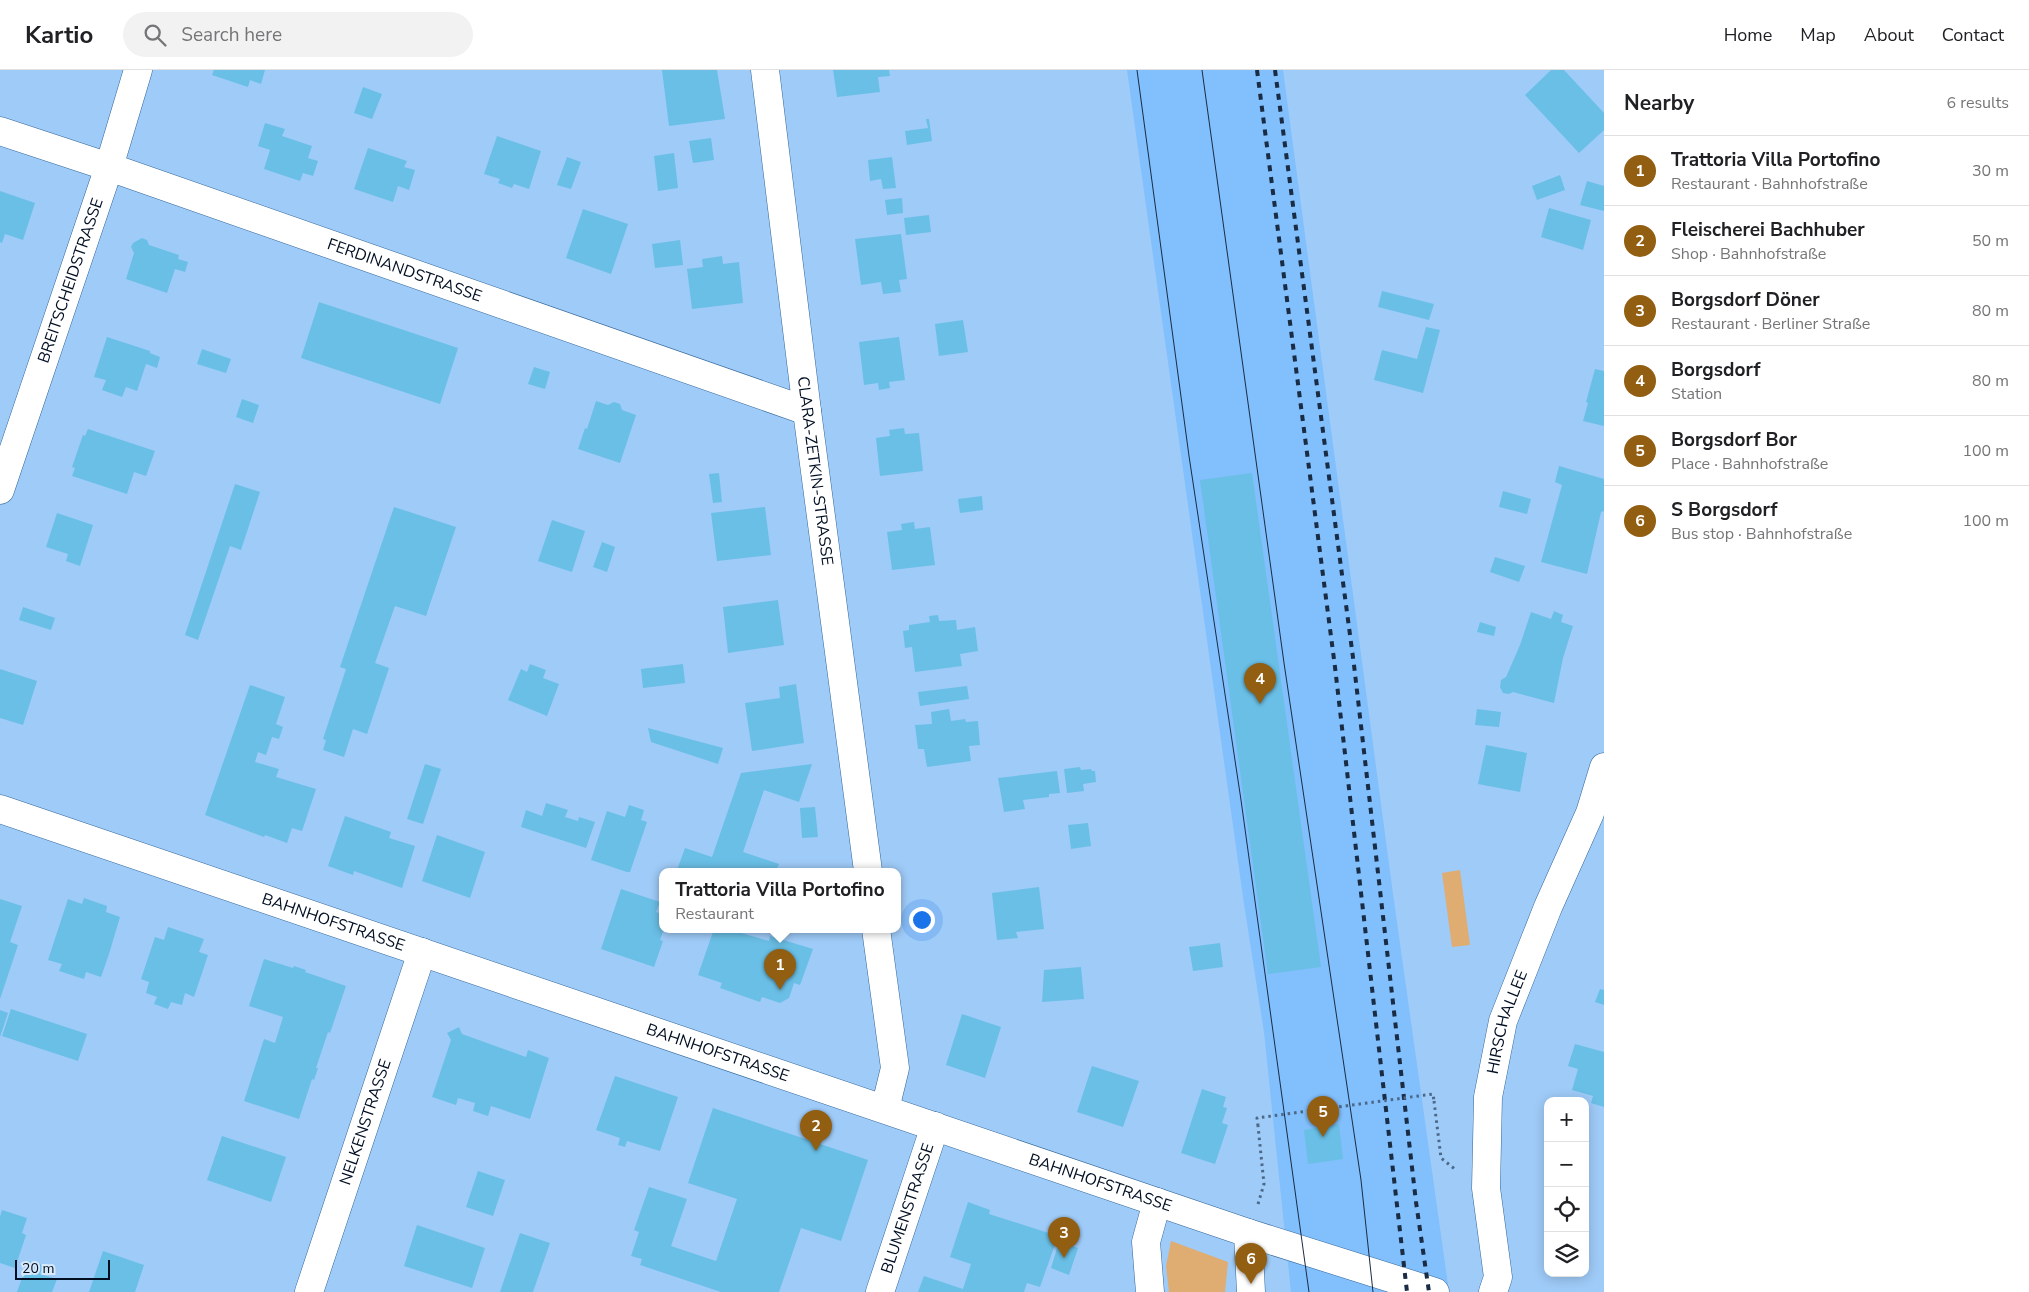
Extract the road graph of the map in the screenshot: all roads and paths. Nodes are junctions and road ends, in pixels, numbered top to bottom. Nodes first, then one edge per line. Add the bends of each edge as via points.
1 (138, 70) edge
2 (765, 70) edge
3 (0, 131) edge
4 (109, 167) junction
5 (807, 411) junction
6 (0, 490) edge
7 (1604, 767) edge
8 (0, 809) edge
9 (868, 868) edge
10 (877, 933) edge
11 (422, 952) junction
12 (1313, 1102) dead end
13 (885, 1109) junction
14 (1314, 1110) junction
15 (935, 1126) junction
16 (1441, 1158) dead end
17 (1264, 1184) dead end
18 (1157, 1202) junction
19 (1248, 1233) junction
20 (1495, 1280) edge
21 (1251, 1284) edge
22 (309, 1292) edge
23 (880, 1292) edge
24 (1150, 1292) edge
25 (1435, 1292) edge

1 - 4 street, BREITSCHEIDSTRASSE
2 - 5 street, CLARA-ZETKIN-STRASSE
3 - 4 street, FERDINANDSTRASSE
4 - 5 street, FERDINANDSTRASSE
4 - 6 street, BREITSCHEIDSTRASSE
5 - 9 street, CLARA-ZETKIN-STRASSE
7 - 20 street, HIRSCHALLEE via 1590,813 1503,1021 1488,1097 1486,1188
8 - 11 street, BAHNHOFSTRASSE
10 - 13 street via 895,1068
11 - 13 street, BAHNHOFSTRASSE
11 - 22 street, NELKENSTRASSE
12 - 14 path
13 - 15 street, BAHNHOFSTRASSE
14 - 16 path, bridge via 1433,1094
14 - 17 path, bridge via 1257,1118
15 - 18 street, BAHNHOFSTRASSE
15 - 23 street, BLUMENSTRASSE
18 - 19 street, BAHNHOFSTRASSE
18 - 24 street via 1146,1242
19 - 21 street
19 - 25 street, BAHNHOFSTRASSE

